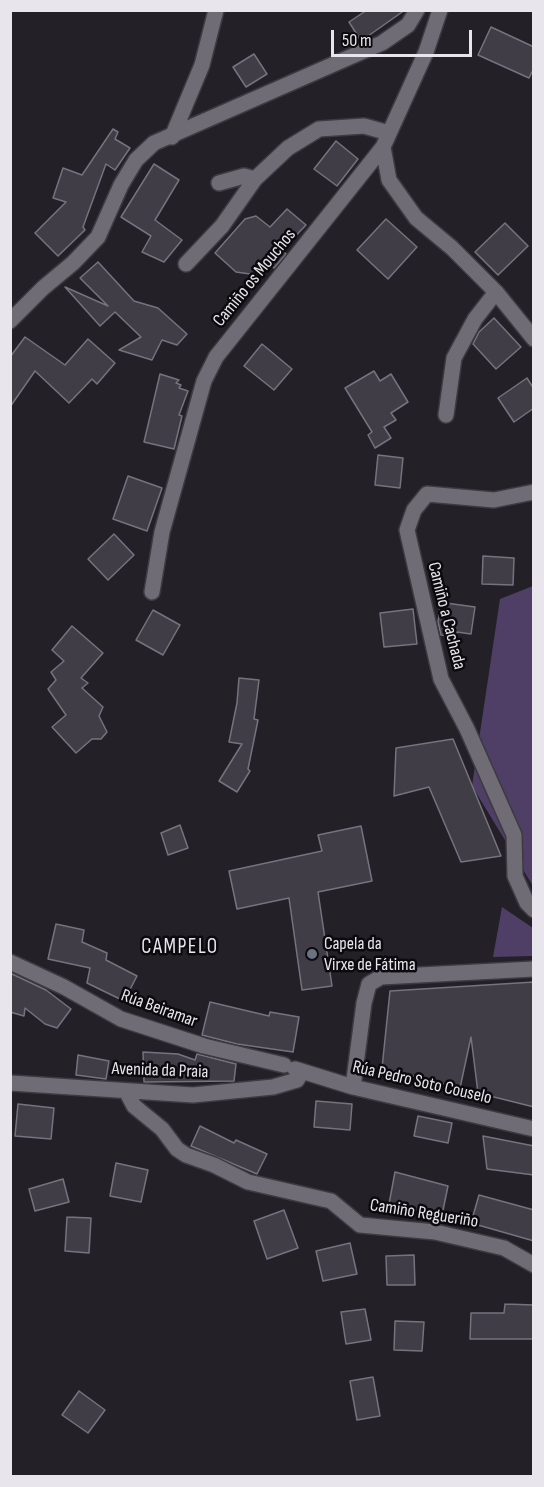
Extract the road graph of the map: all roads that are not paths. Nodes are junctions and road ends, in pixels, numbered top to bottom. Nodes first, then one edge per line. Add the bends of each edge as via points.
1 (216, 10) edge
2 (417, 10) edge
3 (440, 10) edge
4 (172, 137) junction
5 (386, 140) junction
6 (255, 179) junction
7 (219, 183) dead end
8 (186, 264) dead end
9 (496, 292) junction
10 (10, 321) edge
11 (534, 339) edge
12 (446, 415) dead end
13 (534, 492) edge
14 (152, 592) dead end
15 (534, 910) edge
16 (10, 962) edge
17 (534, 969) edge
18 (302, 1071) junction
19 (10, 1083) edge
20 (353, 1087) junction
21 (126, 1090) junction
22 (534, 1129) edge
23 (534, 1265) edge

1 - 4 street via 202,65
2 - 4 street via 408,25 382,43
3 - 5 street, Camiño os Mouchos via 426,52
4 - 10 street via 154,143 136,160 98,237
5 - 6 street via 364,126 319,129 288,148
5 - 9 street via 389,180 416,218
5 - 14 street, Camiño os Mouchos via 216,357 200,390 162,532
6 - 7 street via 244,176
6 - 8 street via 222,226
9 - 11 street
9 - 12 street via 475,319 454,358
13 - 15 street, Camiño a Cachada via 494,500 427,494 414,510 407,530 441,680 514,835 514,876
16 - 18 street, Rúa Beiramar via 121,1019 204,1046
17 - 20 street via 381,977 369,984
18 - 20 street, Rúa Pedro Soto Couselo
18 - 21 street, Avenida da Praia via 297,1080 273,1087 193,1095
19 - 21 street, Avenida da Praia
20 - 22 street, Rúa Pedro Soto Couselo
21 - 23 street, Camiño Regueriño via 134,1106 162,1129 177,1149 248,1182 331,1201 360,1225 435,1232 493,1245

